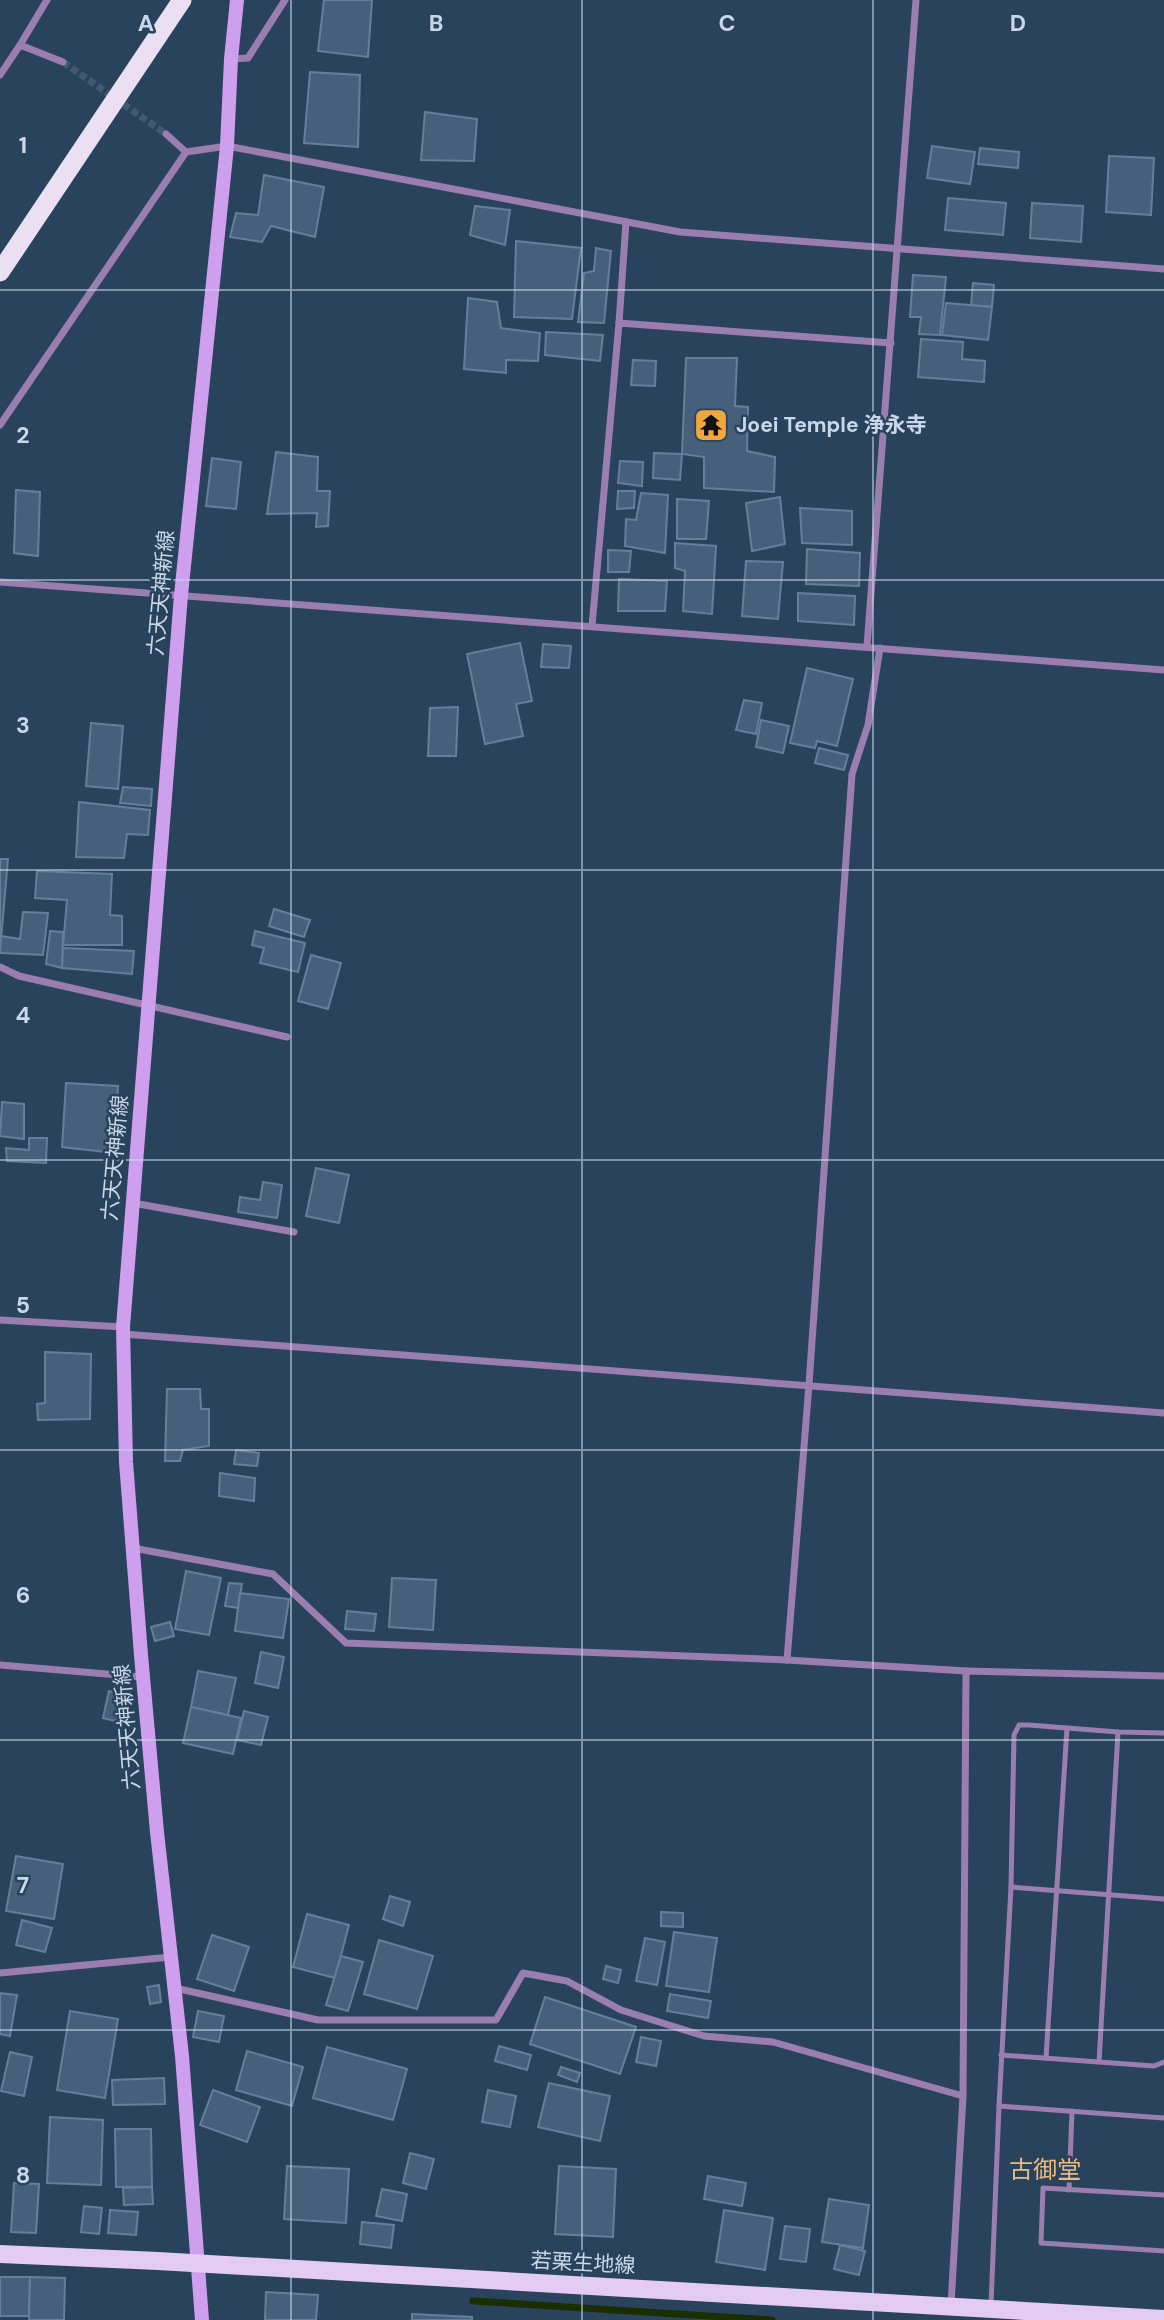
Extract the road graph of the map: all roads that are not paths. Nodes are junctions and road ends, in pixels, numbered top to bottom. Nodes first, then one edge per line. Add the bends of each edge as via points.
1 (47, 0) edge
2 (183, 0) edge
3 (237, 0) edge
4 (285, 0) edge
5 (916, 0) edge
6 (20, 45) junction
7 (231, 59) junction
8 (63, 62) tunnel mouth
9 (0, 75) edge
10 (166, 134) tunnel mouth
11 (227, 146) junction
12 (186, 152) junction
13 (626, 222) junction
14 (898, 250) junction
15 (1164, 269) edge
16 (0, 272) edge
17 (619, 323) junction
18 (891, 343) junction
19 (0, 425) edge
20 (0, 583) edge
21 (181, 595) junction
22 (593, 626) junction
23 (867, 646) junction
24 (880, 648) junction
25 (1164, 670) edge
26 (0, 967) edge
27 (149, 1004) junction
28 (287, 1037) dead end
29 (133, 1203) junction
30 (294, 1232) dead end
31 (0, 1320) edge
32 (123, 1330) junction
33 (809, 1384) junction
34 (1164, 1413) edge
35 (133, 1548) junction
36 (787, 1660) junction
37 (0, 1665) edge
38 (966, 1671) junction
39 (1164, 1676) edge
40 (143, 1677) junction
41 (1067, 1728) junction
42 (1118, 1732) junction
43 (1164, 1733) edge
44 (1011, 1887) junction
45 (1057, 1889) junction
46 (1109, 1894) junction
47 (1164, 1899) edge
48 (171, 1957) junction
49 (0, 1973) edge
50 (174, 1988) junction
51 (1001, 2055) junction
52 (1046, 2058) junction
53 (1099, 2062) junction
54 (1164, 2062) edge
55 (963, 2096) junction
56 (999, 2106) junction
57 (1072, 2111) junction
58 (1164, 2118) edge
59 (1069, 2190) junction
60 (1164, 2196) edge
61 (1164, 2250) edge
62 (0, 2254) edge
63 (198, 2265) junction
64 (951, 2305) junction
65 (991, 2309) junction
66 (1164, 2319) edge
67 (202, 2320) edge

1 - 6 street
2 - 16 highway
3 - 7 main road, 六天天神新線
4 - 7 street via 248,58
5 - 14 street
6 - 8 street
6 - 9 street
7 - 11 main road, 六天天神新線
10 - 12 street
11 - 12 street
11 - 13 street
11 - 21 main road, 六天天神新線
12 - 19 street
13 - 14 street via 680,232
13 - 17 street
14 - 15 street
14 - 18 street
17 - 18 street
17 - 22 street
18 - 23 street
20 - 21 street
21 - 22 street
21 - 27 main road, 六天天神新線
22 - 23 street
23 - 24 street
24 - 25 street
24 - 33 street via 868,725 852,774
26 - 27 street via 19,976
27 - 28 street
27 - 29 main road, 六天天神新線
29 - 30 street
29 - 32 main road, 六天天神新線
31 - 32 street
32 - 33 street via 415,1357
32 - 35 main road, 六天天神新線
33 - 34 street
33 - 36 street
35 - 36 street via 273,1574 346,1643
35 - 40 main road, 六天天神新線
36 - 38 street
37 - 40 street
38 - 39 street
38 - 55 street
40 - 48 main road, 六天天神新線
41 - 42 lane
41 - 44 lane via 1019,1725 1014,1735
41 - 45 lane
42 - 43 lane
42 - 46 lane
44 - 45 lane
44 - 51 lane
45 - 46 lane
45 - 52 lane
46 - 47 lane
46 - 53 lane
48 - 49 street
48 - 50 main road, 六天天神新線
50 - 55 street via 317,2020 496,2020 523,1973 567,1981 621,2010 704,2036 774,2042
50 - 63 main road, 六天天神新線
51 - 52 lane
51 - 56 lane
52 - 53 lane
53 - 54 lane via 1154,2066
55 - 64 street
56 - 57 lane
56 - 65 lane
57 - 58 lane
57 - 59 lane
59 - 60 lane
59 - 61 lane via 1043,2188 1041,2243
62 - 63 main road, 若栗生地線
63 - 64 main road, 若栗生地線
63 - 67 main road, 六天天神新線
64 - 65 main road, 若栗生地線
65 - 66 main road, 若栗生地線

